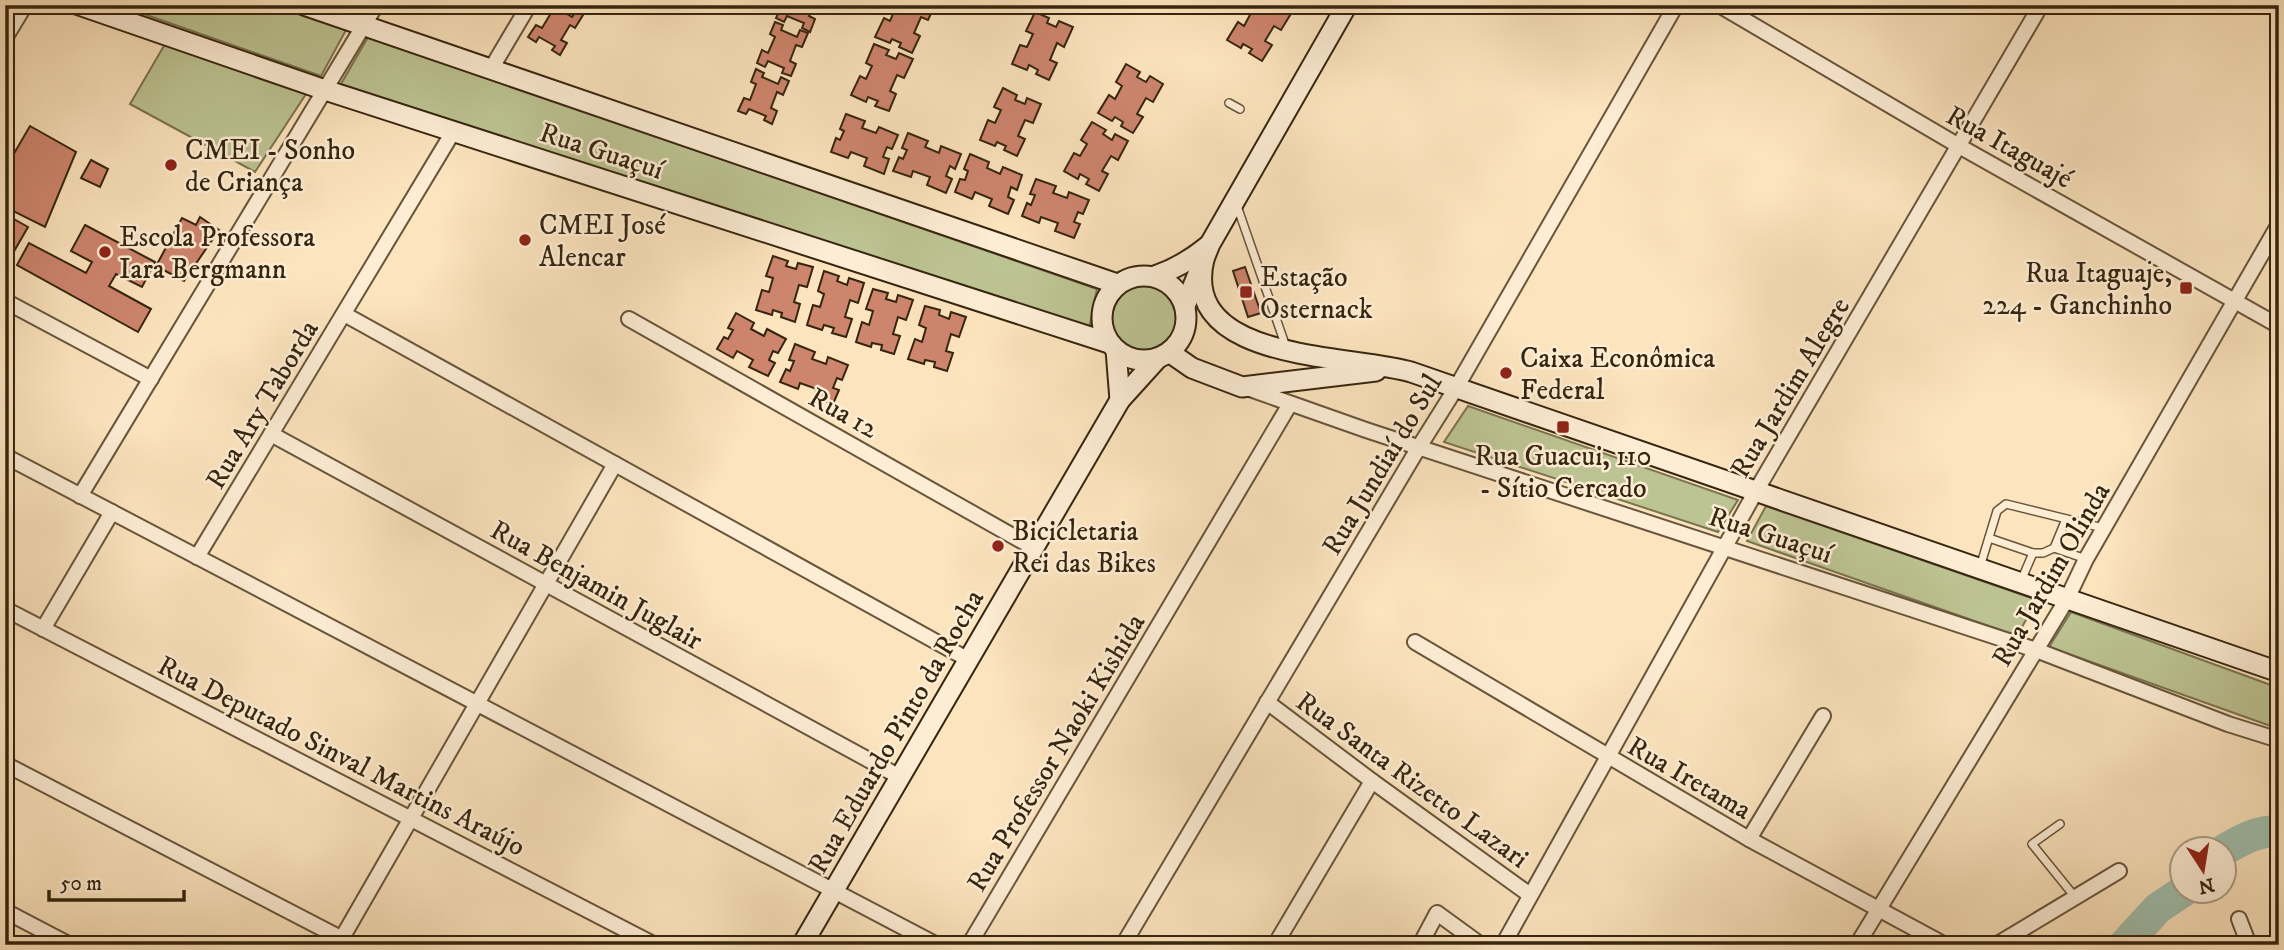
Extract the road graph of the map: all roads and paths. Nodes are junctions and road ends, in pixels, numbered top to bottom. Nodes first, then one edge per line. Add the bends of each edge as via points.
1 (25, 5) edge
2 (79, 5) edge
3 (304, 5) edge
4 (376, 5) edge
5 (530, 5) edge
6 (1347, 5) edge
7 (1676, 5) edge
8 (1720, 5) edge
9 (2041, 5) edge
10 (364, 26) junction
11 (5, 38) edge
12 (491, 69) junction
13 (325, 90) junction
14 (1229, 103) dead end
15 (1240, 109) dead end
16 (453, 132) junction
17 (1959, 146) junction
18 (1235, 200) junction
19 (2279, 224) edge
20 (1207, 252) junction
21 (1156, 276) junction
22 (1117, 284) junction
23 (2235, 300) junction
24 (5, 301) edge
25 (1186, 312) junction
26 (344, 314) junction
27 (629, 319) dead end
28 (1218, 320) junction
29 (2279, 326) edge
30 (1112, 346) junction
31 (1288, 351) junction
32 (1163, 355) junction
33 (1399, 369) junction
34 (151, 379) junction
35 (1242, 387) junction
36 (1456, 388) junction
37 (1120, 400) junction
38 (1290, 404) junction
39 (271, 434) junction
40 (1419, 447) junction
41 (5, 456) edge
42 (615, 464) junction
43 (1756, 491) junction
44 (80, 495) junction
45 (112, 512) junction
46 (2066, 519) junction
47 (2104, 528) junction
48 (1989, 538) junction
49 (1034, 548) junction
50 (1724, 548) junction
51 (2054, 548) junction
52 (2033, 553) junction
53 (197, 557) junction
54 (2086, 559) junction
55 (1979, 569) junction
56 (2021, 583) junction
57 (545, 584) junction
58 (2067, 599) junction
59 (5, 610) edge
60 (43, 629) junction
61 (1415, 642) dead end
62 (2036, 650) junction
63 (969, 660) junction
64 (2279, 672) edge
65 (1267, 702) junction
66 (476, 704) junction
67 (1823, 716) dead end
68 (2279, 740) edge
69 (1607, 756) junction
70 (5, 764) edge
71 (900, 778) junction
72 (1372, 781) junction
73 (411, 818) junction
74 (2060, 824) dead end
75 (1749, 839) junction
76 (2119, 871) dead end
77 (833, 892) junction
78 (1530, 895) junction
79 (2075, 897) junction
80 (1879, 910) junction
81 (5, 911) edge
82 (2239, 919) dead end
83 (345, 943) edge
84 (69, 945) edge
85 (655, 945) edge
86 (802, 945) edge
87 (937, 945) edge
88 (969, 945) edge
89 (1122, 945) edge
90 (1275, 945) edge
91 (1420, 945) edge
92 (1481, 945) edge
93 (1503, 945) edge
94 (1857, 945) edge
95 (1945, 945) edge
96 (1996, 945) edge
97 (2249, 945) edge

1 - 11 street
2 - 13 main road, Rua Guaçuí
3 - 10 main road, Rua Guaçuí
4 - 10 street
5 - 12 street
6 - 18 main road
7 - 36 street, Rua Jundiaí do Sul
8 - 17 street, Rua Itaguajé
9 - 17 street, Rua Jardim Alegre
10 - 12 main road, Rua Guaçuí
10 - 13 street
12 - 22 main road, Rua Guaçuí
13 - 16 main road, Rua Guaçuí
13 - 34 street
14 - 15 lane
16 - 26 street, Rua Ary Taborda
16 - 30 main road, Rua Guaçuí
17 - 23 street, Rua Itaguajé
17 - 43 street, Rua Jardim Alegre
18 - 20 main road
18 - 31 lane
19 - 23 street, Rua Jardim Olinda
20 - 21 main road
20 - 25 main road
20 - 28 main road via 1201,279
21 - 22 main road via 1142,275
21 - 25 main road via 1179,293
22 - 30 main road via 1102,306 1103,332
23 - 29 street, Rua Itaguajé
23 - 47 street, Rua Jardim Olinda
24 - 34 street
25 - 28 main road, Rua Guaçuí
25 - 32 main road via 1184,332
26 - 39 street, Rua Ary Taborda
26 - 42 street
27 - 49 street, Rua 12
28 - 31 main road, Rua Guaçuí via 1258,343
30 - 32 main road via 1135,359
30 - 37 main road
31 - 33 main road, Rua Guaçuí
31 - 35 main road via 1277,376
32 - 35 main road, Rua Guaçuí
32 - 37 main road, Rua Eduardo Pinto da Rocha
33 - 35 main road, Rua Guaçuí
33 - 36 main road, Rua Guaçuí
34 - 44 street
35 - 38 street, Rua Guaçuí
36 - 40 street, Rua Jundiaí do Sul
36 - 43 main road, Rua Guaçuí
37 - 49 main road, Rua Eduardo Pinto da Rocha
38 - 40 street, Rua Guaçuí
38 - 88 street, Rua Professor Naoki Kishida
39 - 53 street, Rua Ary Taborda
39 - 57 street, Rua Benjamin Juglair
40 - 50 street, Rua Guaçuí
40 - 65 street, Rua Jundiaí do Sul
41 - 44 street
42 - 57 street
42 - 63 street
43 - 50 street, Rua Jardim Alegre
43 - 55 main road, Rua Guaçuí
44 - 45 street
45 - 53 street
45 - 60 street
46 - 47 lane
46 - 48 lane via 2006,505 1997,511
46 - 51 lane
47 - 54 street, Rua Jardim Olinda
48 - 52 lane
48 - 55 lane
49 - 63 main road, Rua Eduardo Pinto da Rocha
50 - 62 street, Rua Guaçuí
50 - 69 street, Rua Jardim Alegre
51 - 52 lane
51 - 54 lane
52 - 56 lane
53 - 66 street
54 - 58 street, Rua Jardim Olinda
55 - 56 main road, Rua Guaçuí
56 - 58 main road, Rua Guaçuí
57 - 66 street
57 - 71 street, Rua Benjamin Juglair
58 - 62 street, Rua Jardim Olinda
58 - 64 main road, Rua Guaçuí
59 - 60 street, Rua Deputado Sinval Martins Araújo
60 - 73 street, Rua Deputado Sinval Martins Araújo
61 - 69 street, Rua Iretama
62 - 68 street, Rua Guaçuí
62 - 80 street, Rua Jardim Olinda
63 - 71 main road, Rua Eduardo Pinto da Rocha
65 - 72 street, Rua Santa Rizetto Lazari
65 - 89 street, Rua Jundiaí do Sul
66 - 73 street
66 - 77 street
67 - 75 street
69 - 75 street, Rua Iretama
69 - 78 street, Rua Jardim Alegre
70 - 83 street
71 - 77 main road, Rua Eduardo Pinto da Rocha
72 - 78 street, Rua Santa Rizetto Lazari
72 - 90 street
73 - 83 street
73 - 85 street, Rua Deputado Sinval Martins Araújo
74 - 79 lane via 2032,844
75 - 80 street, Rua Iretama
76 - 79 street
77 - 86 main road, Rua Eduardo Pinto da Rocha
77 - 87 street
78 - 93 street, Rua Jardim Alegre
79 - 96 street
80 - 94 street, Rua Jardim Olinda
80 - 95 street, Rua Iretama
81 - 84 street
82 - 97 street
91 - 92 street via 1437,913

